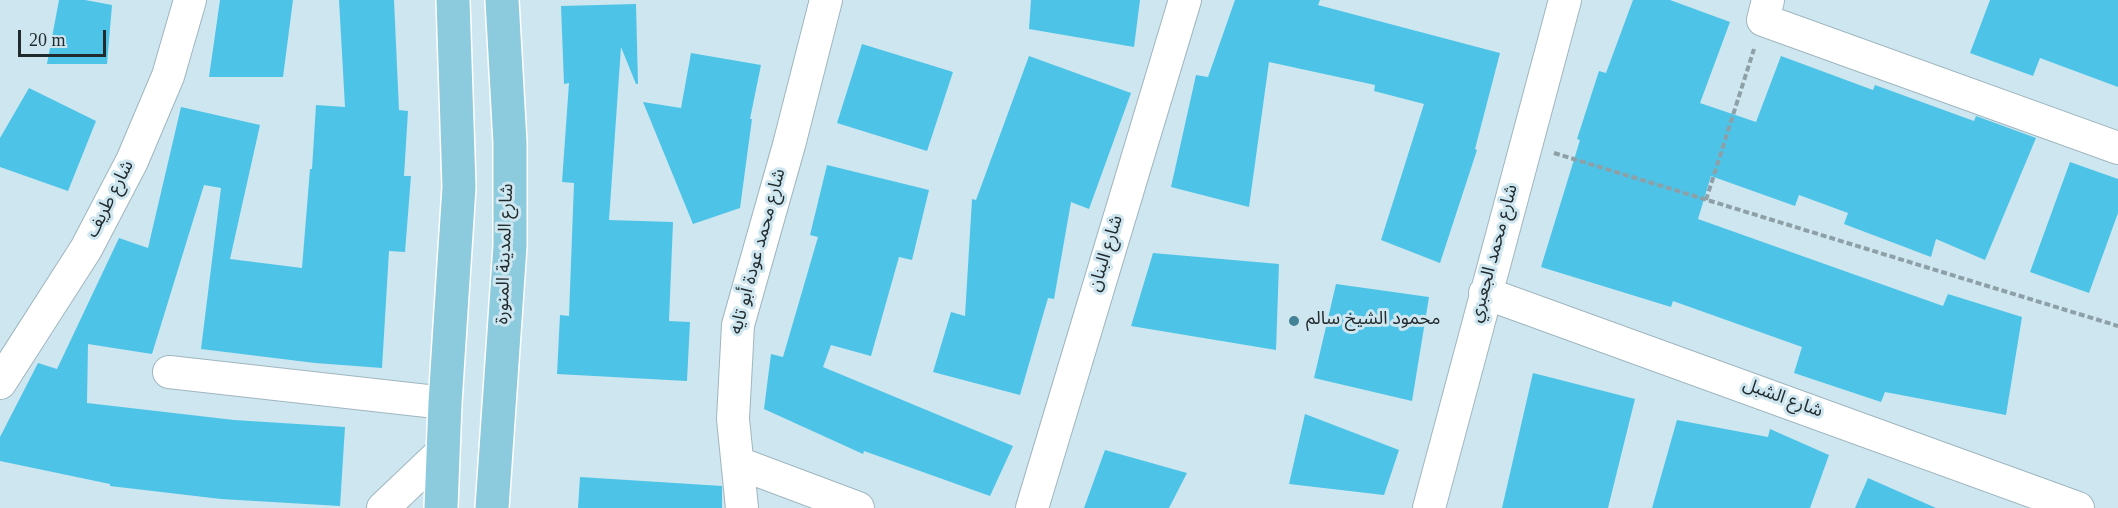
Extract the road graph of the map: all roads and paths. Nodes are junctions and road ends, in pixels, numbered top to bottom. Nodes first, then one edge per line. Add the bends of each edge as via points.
1 (190, 0) edge
2 (453, 0) edge
3 (502, 0) edge
4 (826, 0) edge
5 (1185, 0) edge
6 (1565, 0) edge
7 (1765, 10) edge
8 (1526, 144) junction
9 (2118, 148) edge
10 (1706, 200) junction
11 (1485, 293) junction
12 (2118, 326) edge
13 (169, 372) dead end
14 (0, 383) edge
15 (445, 403) junction
16 (444, 450) junction
17 (738, 463) junction
18 (383, 508) edge
19 (441, 508) edge
20 (492, 508) edge
21 (742, 508) edge
22 (858, 508) edge
23 (1032, 508) edge
24 (1429, 508) edge
25 (2078, 508) edge

1 - 14 street, شارع طريف via 168,76 132,161 87,249
2 - 15 main road via 459,187
3 - 20 main road, شارع المدينة المنورة via 510,143 510,246
4 - 17 street, شارع محمد عودة أبو تايه via 738,325 733,419
5 - 23 street, شارع البنان
6 - 8 street, شارع محمد الجعبري
7 - 9 street
7 - 10 path
8 - 10 path
8 - 11 street, شارع محمد الجعبري
10 - 12 path
11 - 24 street, شارع محمد الجعبري
11 - 25 street, شارع الشبل
13 - 15 street
15 - 16 main road
16 - 18 street
16 - 19 main road
17 - 21 street, شارع محمد عودة أبو تايه
17 - 22 street

